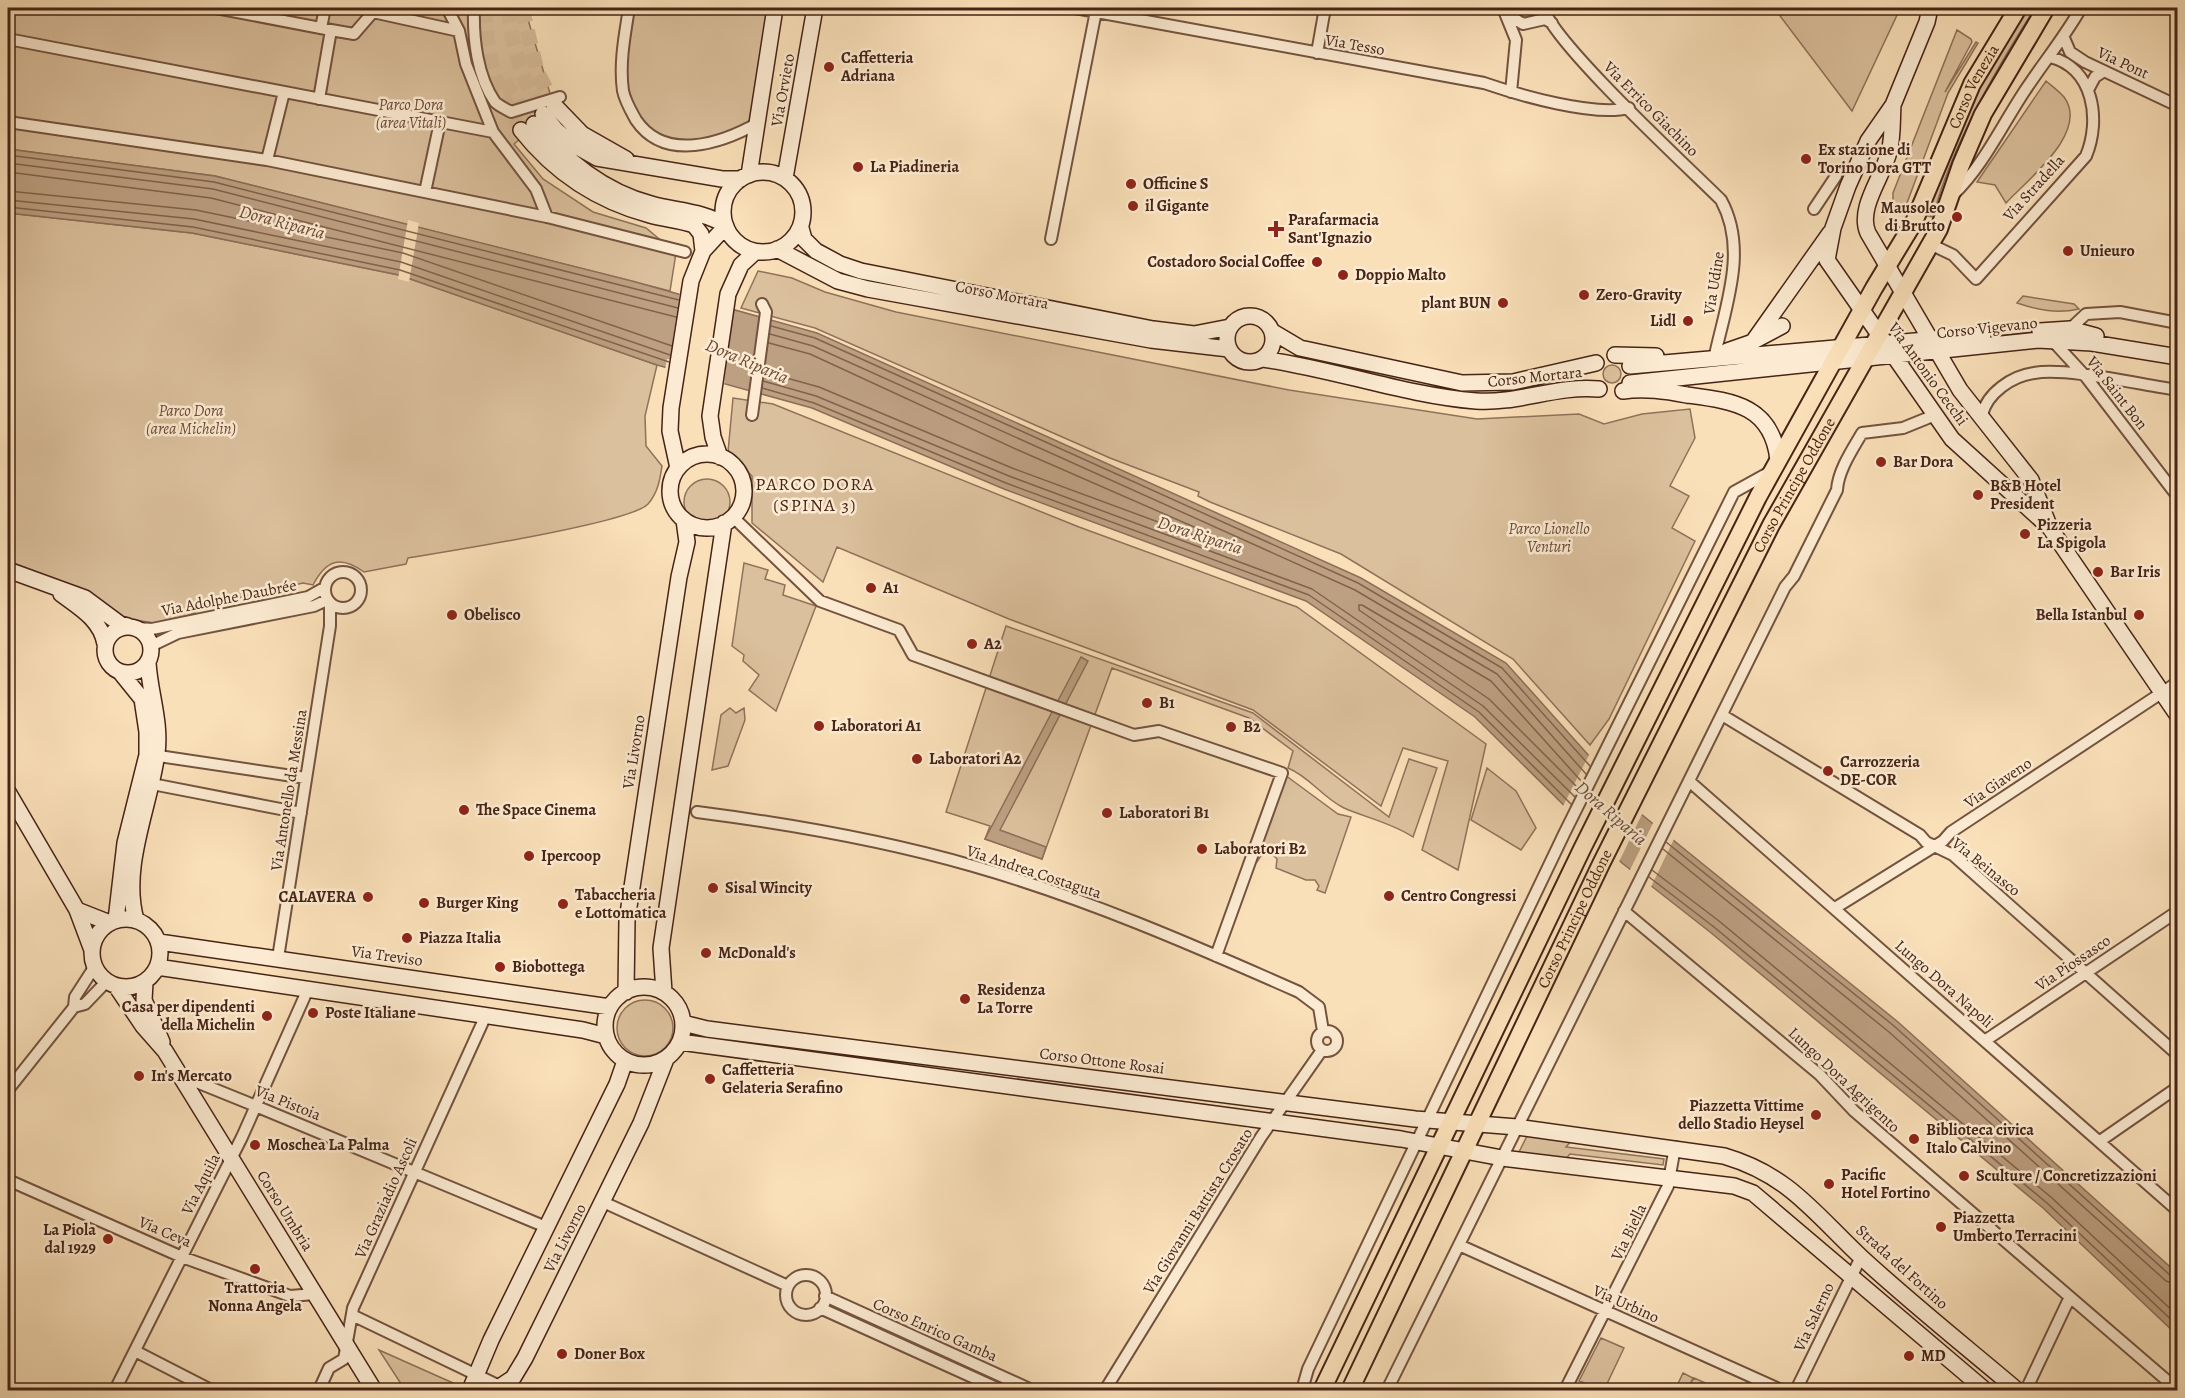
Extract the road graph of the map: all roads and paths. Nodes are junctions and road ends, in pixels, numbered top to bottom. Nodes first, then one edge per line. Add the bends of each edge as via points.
1 (216, 8) edge
2 (325, 8) edge
3 (447, 8) edge
4 (474, 8) edge
5 (629, 8) edge
6 (775, 8) edge
7 (815, 8) edge
8 (1075, 8) edge
9 (1325, 8) edge
10 (1544, 8) edge
11 (1930, 8) edge
12 (2018, 8) edge
13 (2046, 8) edge
14 (2081, 8) edge
15 (1504, 10) edge
16 (1096, 11) junction
17 (1138, 13) edge
18 (1552, 23) junction
19 (326, 29) junction
20 (459, 32) junction
21 (2064, 38) junction
22 (8, 39) edge
23 (1317, 53) junction
24 (2050, 57) junction
25 (2104, 71) junction
26 (2088, 90) junction
27 (284, 92) junction
28 (1511, 92) junction
29 (319, 99) junction
30 (1893, 105) junction
31 (2178, 106) edge
32 (1629, 108) junction
33 (543, 114) junction
34 (8, 122) edge
35 (440, 122) junction
36 (758, 123) junction
37 (493, 132) junction
38 (267, 160) junction
39 (1836, 176) dead end
40 (745, 177) junction
41 (785, 178) junction
42 (425, 192) junction
43 (1948, 199) junction
44 (1814, 209) dead end
45 (1730, 216) joint
46 (546, 217) junction
47 (726, 226) junction
48 (801, 228) junction
49 (1833, 228) junction
50 (1051, 239) dead end
51 (1930, 244) junction
52 (777, 249) junction
53 (703, 251) junction
54 (685, 252) dead end
55 (755, 252) junction
56 (1887, 266) junction
57 (1902, 292) junction
58 (762, 304) dead end
59 (1861, 311) junction
60 (2178, 323) edge
61 (1782, 326) dead end
62 (1230, 327) junction
63 (2070, 329) junction
64 (1273, 332) junction
65 (1878, 340) junction
66 (2052, 340) junction
67 (1753, 342) junction
68 (1934, 345) junction
69 (1841, 347) junction
70 (1229, 349) junction
71 (2145, 351) junction
72 (1615, 355) junction
73 (1715, 355) junction
74 (1893, 356) junction
75 (2178, 357) edge
76 (1263, 359) junction
77 (1863, 359) junction
78 (1832, 362) junction
79 (1596, 363) junction
80 (1630, 366) junction
81 (2086, 377) junction
82 (1627, 387) junction
83 (1599, 389) junction
84 (2178, 390) edge
85 (752, 415) dead end
86 (1935, 415) junction
87 (1982, 415) junction
88 (720, 457) junction
89 (1775, 465) junction
90 (678, 468) junction
91 (2178, 496) edge
92 (684, 520) junction
93 (729, 520) junction
94 (2050, 528) junction
95 (8, 570) edge
96 (52, 587) junction
97 (324, 588) junction
98 (329, 602) junction
99 (347, 608) junction
100 (330, 626) junction
101 (133, 627) junction
102 (105, 644) junction
103 (151, 646) junction
104 (148, 663) junction
105 (121, 673) junction
106 (2178, 682) edge
107 (2162, 693) junction
108 (1722, 715) junction
109 (2178, 716) edge
110 (152, 755) junction
111 (306, 778) junction
112 (1689, 781) junction
113 (146, 783) junction
114 (8, 792) edge
115 (697, 812) dead end
116 (301, 813) junction
117 (1933, 846) junction
118 (1835, 908) junction
119 (77, 910) junction
120 (1624, 911) junction
121 (2178, 911) edge
122 (136, 920) junction
123 (113, 922) junction
124 (159, 942) junction
125 (1216, 956) junction
126 (93, 958) junction
127 (278, 958) junction
128 (158, 967) junction
129 (2086, 973) junction
130 (145, 982) junction
131 (111, 984) junction
132 (308, 989) junction
133 (626, 992) junction
134 (664, 992) junction
135 (74, 1007) junction
136 (610, 1007) junction
137 (486, 1016) junction
138 (683, 1023) junction
139 (1323, 1031) junction
140 (606, 1036) junction
141 (1986, 1040) junction
142 (680, 1042) junction
143 (1322, 1050) junction
144 (165, 1051) junction
145 (2178, 1055) edge
146 (666, 1059) junction
147 (625, 1061) junction
148 (184, 1081) junction
149 (2178, 1087) edge
150 (8, 1090) edge
151 (1286, 1103) junction
152 (254, 1105) junction
153 (1428, 1120) junction
154 (1272, 1122) junction
155 (1452, 1122) junction
156 (1477, 1125) junction
157 (1517, 1127) junction
158 (2100, 1141) junction
159 (1418, 1142) junction
160 (1440, 1146) junction
161 (1676, 1147) junction
162 (1465, 1151) junction
163 (231, 1158) junction
164 (1502, 1158) junction
165 (414, 1171) junction
166 (1670, 1179) junction
167 (8, 1180) edge
168 (603, 1202) junction
169 (2178, 1211) edge
170 (546, 1227) junction
171 (1459, 1245) junction
172 (182, 1257) junction
173 (1861, 1257) junction
174 (1850, 1276) junction
175 (788, 1286) junction
176 (315, 1294) junction
177 (825, 1296) junction
178 (2069, 1299) junction
179 (820, 1308) junction
180 (1607, 1311) junction
181 (352, 1315) junction
182 (347, 1345) junction
183 (135, 1351) junction
184 (472, 1384) edge
185 (115, 1390) edge
186 (211, 1390) edge
187 (319, 1390) edge
188 (374, 1390) edge
189 (501, 1390) edge
190 (1001, 1390) edge
191 (1032, 1390) edge
192 (1105, 1390) edge
193 (1302, 1390) edge
194 (1322, 1390) edge
195 (1350, 1390) edge
196 (1386, 1390) edge
197 (1565, 1390) edge
198 (1781, 1390) edge
199 (1796, 1390) edge
200 (1985, 1390) edge
201 (2017, 1390) edge
202 (2026, 1390) edge
203 (2178, 1390) edge

1 - 19 street
2 - 19 street
3 - 20 street
4 - 33 street via 473,36 481,69 496,103 511,112
5 - 36 street, Via Orvieto via 622,50 623,92 630,110 650,135 666,142 697,146 735,136
6 - 36 street, Via Orvieto
7 - 41 street, Via Orvieto
8 - 16 street, Via Tesso
9 - 23 street
10 - 18 street, Via Errico Giachino
11 - 30 street via 1928,22
12 - 56 main road, Corso Venezia via 1972,84 1914,222
13 - 43 main road, Corso Venezia via 1983,114
14 - 21 street, Corso Venezia
15 - 18 street via 1522,24 1545,19
15 - 28 street via 1516,40
16 - 17 street, Via Tesso
16 - 50 street
17 - 23 street, Via Tesso
18 - 32 street, Via Errico Giachino
19 - 20 street via 354,34 373,12
19 - 29 street
20 - 37 street via 466,64
21 - 24 street, Corso Venezia
21 - 25 street, Via Pont via 2075,56
22 - 27 street
23 - 28 street, Via Tesso via 1484,83
24 - 26 street, Via Stradella via 2067,65
24 - 43 street, Corso Venezia via 1974,172
25 - 26 street via 2095,77
25 - 31 street, Via Pont
26 - 51 street, Via Stradella via 2095,121 2086,156 1976,279 1953,255
27 - 29 street
27 - 38 street
28 - 32 street, Via Tesso via 1608,110
29 - 35 street
30 - 49 street via 1868,141
30 - 56 street via 1890,151 1864,217 1868,233
32 - 45 street, Via Errico Giachino via 1720,200
33 - 40 street via 574,145 597,158 722,179
33 - 47 street via 570,161 593,179 649,204 712,217
33 - 53 street via 550,162 583,187 618,205 694,225 701,234
34 - 38 street
35 - 37 street
35 - 42 street
36 - 40 street, Via Orvieto
37 - 46 street via 536,189
38 - 42 street
39 - 44 street
40 - 41 street via 770,172
40 - 47 street via 728,194
41 - 48 street via 799,198
42 - 46 street
43 - 51 main road, Corso Venezia
45 - 73 street, Via Udine via 1736,255
46 - 54 street
47 - 53 street
47 - 55 street via 738,242
48 - 52 street via 791,241
48 - 62 street, Corso Mortara via 804,239 816,251 840,264 886,277 1153,329 1194,334
49 - 59 street via 1827,260
49 - 67 street
51 - 57 main road, Corso Venezia
52 - 55 street
52 - 70 street, Corso Mortara via 838,280 868,289 1151,340
53 - 90 street via 690,280 674,386 670,421
55 - 88 street via 741,265 728,294 712,396 711,427
56 - 57 street
56 - 59 main road, Corso Principe Oddone
57 - 65 main road, Corso Venezia
57 - 68 street
58 - 85 street via 766,312
59 - 65 street, Via Antonio Cecchi
59 - 69 main road, Corso Principe Oddone
60 - 63 street, Corso Vigevano via 2120,312 2086,314
61 - 67 street
62 - 64 street via 1243,317 1254,316
62 - 70 street
63 - 68 street, Corso Vigevano
63 - 71 street, Corso Vigevano
64 - 76 street via 1272,348
64 - 79 street, Corso Mortara via 1300,348 1462,383 1513,382
65 - 68 street
65 - 69 street
65 - 74 street, Via Antonio Cecchi
65 - 77 main road, Corso Venezia
66 - 68 street, Corso Vigevano
66 - 71 street, Corso Vigevano
66 - 81 street, Via Saint Bon
67 - 73 street
68 - 74 street, Corso Vigevano
68 - 87 street, Via Antonio Cecchi via 1967,399
69 - 78 main road, Corso Principe Oddone
69 - 80 street
70 - 76 street via 1241,359
71 - 75 street, Corso Vigevano
72 - 73 street
72 - 79 street
72 - 80 street
74 - 77 street, Corso Vigevano
74 - 86 street, Via Antonio Cecchi
76 - 83 street, Corso Mortara via 1478,401 1517,400 1584,387
77 - 78 street, Corso Vigevano
77 - 156 main road, Corso Principe Oddone via 1771,525 1601,864
78 - 82 street
78 - 89 main road, Corso Principe Oddone
79 - 83 street via 1592,377
80 - 82 street
81 - 84 street
81 - 87 street via 2035,372 2024,375 1993,393
81 - 91 street, Via Saint Bon
82 - 83 street via 1613,394
82 - 89 street via 1737,403 1762,420 1774,441
86 - 94 street, Via Antonio Cecchi via 1952,439
86 - 108 street via 1897,430 1862,433
87 - 94 street, Via Antonio Cecchi via 2031,480
88 - 90 street via 696,456
88 - 93 street via 732,464 742,480 742,500
89 - 153 street, Corso Principe Oddone via 1734,492 1564,834
89 - 155 main road, Corso Principe Oddone via 1582,849
90 - 92 street via 670,495 675,511
92 - 93 street via 704,528
92 - 133 street, Via Livorno via 687,543 627,920
93 - 125 street via 820,601 899,630 913,655 1092,722 1134,735 1159,731 1282,772
93 - 134 street via 661,948
94 - 107 street, Via Antonio Cecchi
95 - 96 street
96 - 101 street via 85,598 120,624
96 - 102 street via 92,617
97 - 98 street
97 - 99 street, Via Adolphe Daubrée via 329,577 340,571 357,577 360,595
97 - 101 street, Via Adolphe Daubrée via 308,597 152,629
98 - 99 street
98 - 100 street, Via Antonello da Messina
98 - 103 street, Via Adolphe Daubrée via 178,633
99 - 100 street
100 - 111 street, Via Antonello da Messina
101 - 102 street via 111,634
101 - 103 street via 144,633
102 - 105 street via 106,659
103 - 104 street
104 - 105 street via 140,670
104 - 110 street via 158,719
105 - 110 street via 142,699
106 - 107 street, Via Giaveno
107 - 109 street, Via Antonio Cecchi
107 - 117 street, Via Giaveno
108 - 112 street
108 - 117 street, Via Beinasco
110 - 111 street
110 - 113 street
111 - 116 street, Via Antonello da Messina
112 - 118 street, Lungo Dora Napoli
112 - 120 street
113 - 116 street
113 - 122 street via 132,897
113 - 123 street via 126,843
114 - 119 street, Corso Umbria
115 - 125 street, Via Andrea Costaguta via 837,835 975,867 1115,915
116 - 127 street, Via Antonello da Messina
117 - 118 street, Via Giaveno
117 - 129 street, Via Beinasco via 1953,855
118 - 141 street, Lungo Dora Napoli
119 - 123 street
119 - 126 street, Corso Umbria
120 - 157 street
120 - 178 street, Lungo Dora Agrigento via 1820,1075 1854,1111
121 - 129 street, Via Piossasco
122 - 123 street
122 - 124 street via 154,933
123 - 126 street via 99,932
124 - 127 street, Via Treviso
124 - 128 street
125 - 139 street, Via Andrea Costaguta via 1308,996 1319,1007
126 - 131 street, Corso Umbria
126 - 135 street
127 - 136 street, Via Treviso
128 - 130 street
128 - 132 street
129 - 141 street, Via Piossasco
129 - 145 street, Via Beinasco
130 - 131 street via 126,987
130 - 144 street, Corso Umbria via 144,1000
131 - 135 street via 85,1004
131 - 144 street, Corso Umbria
132 - 137 street
132 - 152 street, Via Aquila
133 - 134 street via 644,987
133 - 136 street
134 - 138 street via 677,1005
135 - 150 street
136 - 140 street via 605,1021
137 - 140 street
137 - 165 street, Via Graziadio Ascoli
138 - 142 street
138 - 151 street, Corso Ottone Rosai
139 - 143 street via 1317,1038
139 - 143 street via 1333,1032 1337,1041 1331,1051
140 - 147 street
141 - 158 street, Lungo Dora Napoli
142 - 146 street
142 - 154 street
143 - 151 street, Via Giovanni Battista Crosato
144 - 148 street, Corso Umbria
146 - 147 street via 645,1065
146 - 168 street, Via Livorno
147 - 170 street, Via Livorno
148 - 152 street, Via Pistoia
148 - 163 street, Corso Umbria
149 - 158 street
151 - 153 street, Corso Ottone Rosai
151 - 154 street, Via Giovanni Battista Crosato
152 - 163 street, Via Aquila
152 - 165 street, Via Pistoia
153 - 155 street, Corso Ottone Rosai
153 - 159 street, Corso Principe Oddone
154 - 159 street
154 - 192 street, Via Giovanni Battista Crosato
155 - 156 street, Corso Ottone Rosai
155 - 160 main road, Corso Principe Oddone
156 - 157 street, Corso Ottone Rosai
156 - 162 main road, Corso Principe Oddone
157 - 161 street, Strada del Fortino
157 - 164 street
158 - 169 street, Lungo Dora Napoli
159 - 160 street
159 - 193 street, Corso Principe Oddone via 1308,1369
160 - 162 street
160 - 194 main road, Corso Principe Oddone
161 - 166 street, Via Biella
161 - 173 street, Strada del Fortino via 1724,1156 1768,1173 1792,1188
162 - 164 street
162 - 195 main road, Corso Principe Oddone
163 - 172 street, Via Aquila
163 - 176 street, Corso Umbria
164 - 166 street
164 - 171 street
165 - 170 street, Via Pistoia
165 - 181 street, Via Graziadio Ascoli
166 - 174 street via 1734,1186 1753,1193
166 - 180 street, Via Biella
167 - 172 street, Via Ceva
168 - 175 street
168 - 189 street, Via Livorno via 525,1358
170 - 184 street, Via Livorno
171 - 180 street, Via Urbino
171 - 196 street
172 - 176 street, Via Ceva via 290,1296
172 - 183 street, Via Aquila
173 - 174 street, Via Salerno
173 - 201 street, Strada del Fortino
174 - 199 street, Via Salerno
174 - 200 street
175 - 177 street via 795,1277 811,1275 819,1280
175 - 179 street via 786,1298 796,1312 807,1314
176 - 182 street, Corso Umbria
177 - 179 street
177 - 191 street, Corso Enrico Gamba
178 - 202 street
178 - 203 street, Lungo Dora Agrigento
179 - 190 street, Corso Enrico Gamba
180 - 197 street, Via Biella
180 - 198 street, Via Urbino
181 - 182 street, Via Graziadio Ascoli
181 - 184 street
182 - 187 street, Via Graziadio Ascoli via 344,1359 329,1368
182 - 188 street, Corso Umbria
183 - 185 street, Via Aquila
183 - 186 street
184 - 189 street

